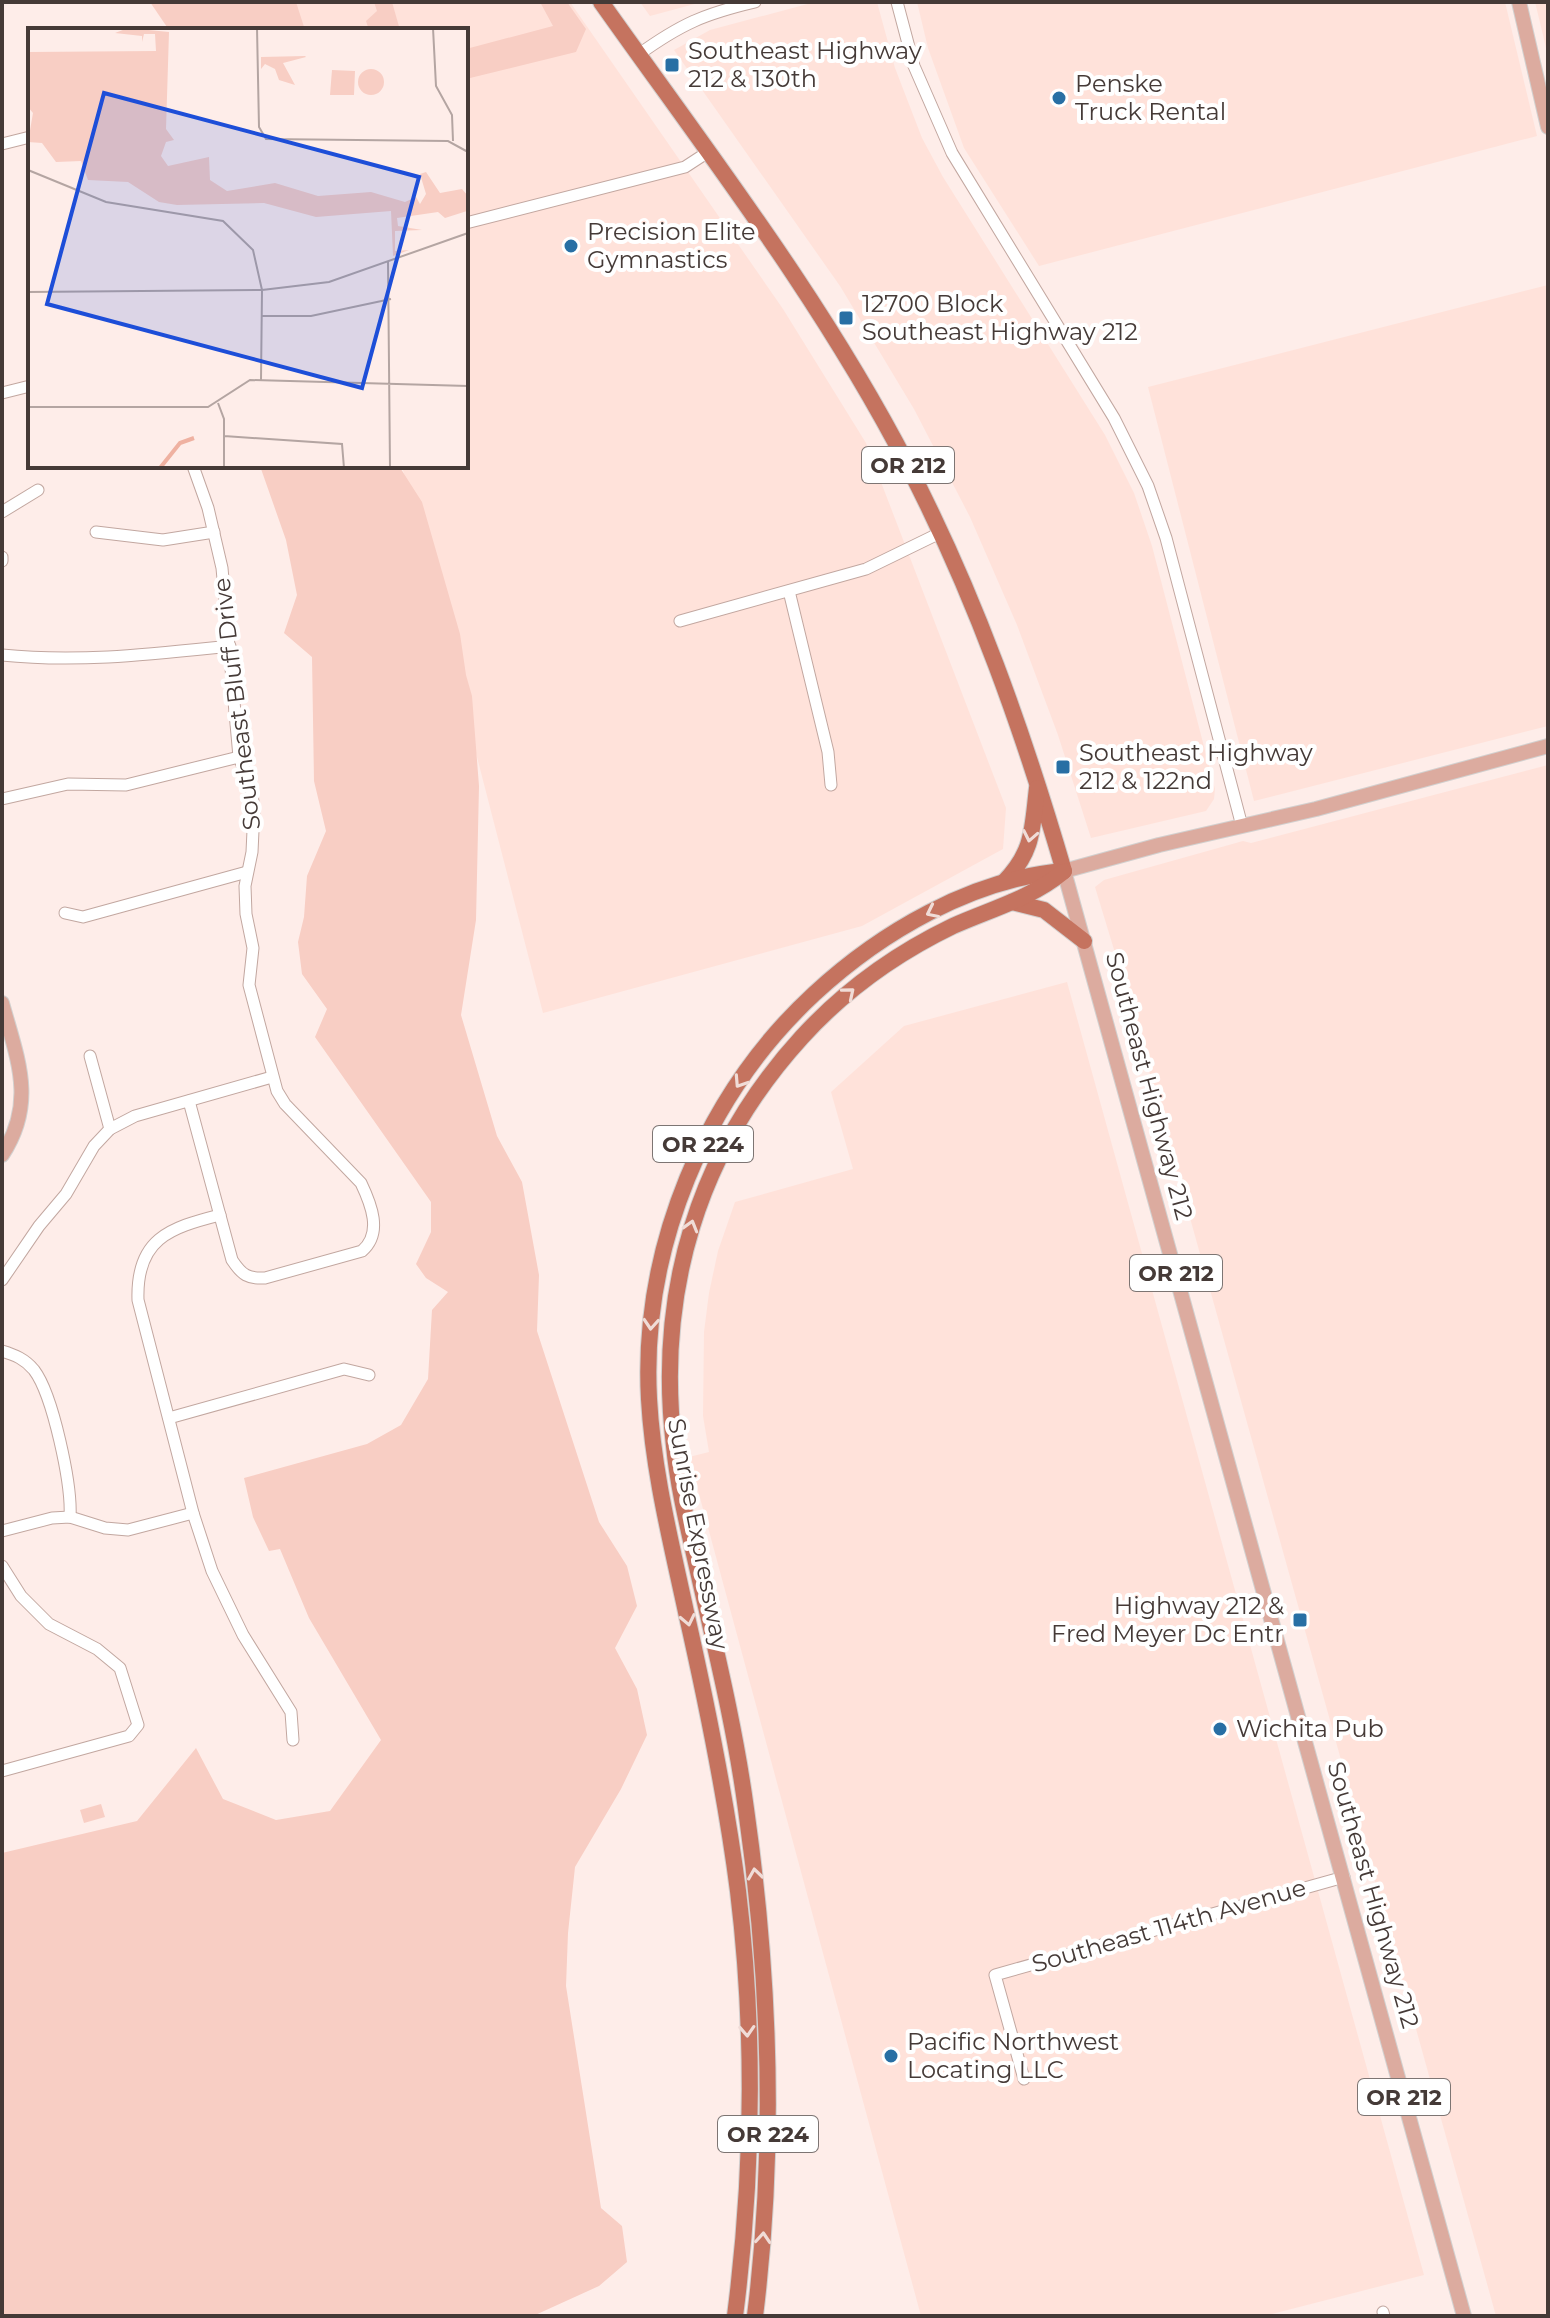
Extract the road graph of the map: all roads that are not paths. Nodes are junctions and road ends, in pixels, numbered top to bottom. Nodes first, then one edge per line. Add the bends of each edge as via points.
1 (601, 2) edge
2 (755, 2) edge
3 (897, 2) edge
4 (1519, 2) edge
5 (638, 55) junction
6 (1548, 127) edge
7 (28, 138) edge
8 (2, 144) edge
9 (708, 152) junction
10 (468, 222) edge
11 (28, 386) edge
12 (2, 393) edge
13 (194, 468) edge
14 (38, 490) dead end
15 (2, 512) edge
16 (96, 532) dead end
17 (214, 532) junction
18 (942, 532) junction
19 (789, 591) junction
20 (680, 621) dead end
21 (230, 646) junction
22 (2, 655) edge
23 (1548, 746) edge
24 (239, 757) junction
25 (1037, 783) junction
26 (831, 785) dead end
27 (2, 799) edge
28 (1242, 826) junction
29 (1064, 871) junction
30 (247, 872) junction
31 (1004, 882) junction
32 (1012, 902) junction
33 (65, 913) dead end
34 (1084, 941) junction
35 (2, 1003) edge
36 (90, 1056) dead end
37 (272, 1077) junction
38 (189, 1101) junction
39 (110, 1129) junction
40 (3, 1153) edge
41 (220, 1215) junction
42 (2, 1280) edge
43 (2, 1351) edge
44 (369, 1375) dead end
45 (169, 1418) junction
46 (193, 1513) junction
47 (70, 1517) junction
48 (2, 1531) edge
49 (2, 1566) edge
50 (293, 1740) dead end
51 (2, 1771) edge
52 (1344, 1877) junction
53 (1024, 2079) dead end
54 (735, 2316) edge
55 (755, 2316) edge
56 (1464, 2316) edge

1 - 5 highway, Southeast Highway 212 / OR 212
2 - 5 street via 696,18
3 - 28 street via 917,75 952,153 1114,418 1148,486
4 - 6 main road
5 - 9 highway, Southeast Highway 212 / OR 212
7 - 8 street
9 - 10 street via 685,167
9 - 18 highway, Southeast Highway 212 / OR 212 via 840,346
11 - 12 street
13 - 17 street, Southeast Bluff Drive
14 - 15 street
16 - 17 street via 163,540
17 - 21 street, Southeast Bluff Drive
18 - 19 street via 866,569
18 - 25 highway, Southeast Highway 212 / OR 212 via 997,662
19 - 20 street
19 - 26 street via 828,752
21 - 22 street via 81,659
21 - 24 street, Southeast Bluff Drive
23 - 28 main road
24 - 27 street via 126,785 68,784
24 - 30 street, Southeast Bluff Drive via 254,809
25 - 29 highway, Southeast Highway 212 / OR 212
25 -> 31 highway via 1030,843
28 - 29 main road
29 - 31 highway, Sunrise Expressway / OR 224
29 - 32 highway, Sunrise Expressway / OR 224 via 1042,889
29 - 34 main road, Southeast Highway 212 / OR 212
30 - 33 street via 83,917
30 - 37 street, Southeast Bluff Drive via 246,914 253,948 249,985
31 -> 54 highway, Sunrise Expressway / OR 224 via 928,914 877,944 786,1022 708,1131 659,1266 649,1356 654,1451 713,1733 743,1954 747,2172
32 - 34 highway via 1044,910
55 -> 32 highway, Sunrise Expressway / OR 224 via 769,2112 763,1952 746,1803 674,1449 669,1392 673,1305 696,1210 720,1155 753,1097 799,1039 893,960
34 - 52 main road, Southeast Highway 212 / OR 212
35 - 40 main road via 23,1099 19,1122
36 - 39 street
37 - 38 street
37 - 41 street, Southeast Bluff Drive via 285,1104 361,1183 374,1222 373,1237 362,1251 251,1279 232,1260
38 - 39 street
38 - 41 street
39 - 42 street
41 - 45 street via 160,1237 138,1275 138,1300
43 - 47 street via 19,1357 40,1379 70,1489
44 - 45 street via 344,1369
45 - 46 street
46 - 47 street via 128,1530
46 - 50 street via 226,1603 291,1712
47 - 48 street
49 - 51 street via 21,1596 49,1624 97,1649 120,1668 137,1718 137,1728 129,1736
52 - 53 street, Southeast 114th Avenue via 995,1975
52 - 56 main road, Southeast Highway 212 / OR 212

